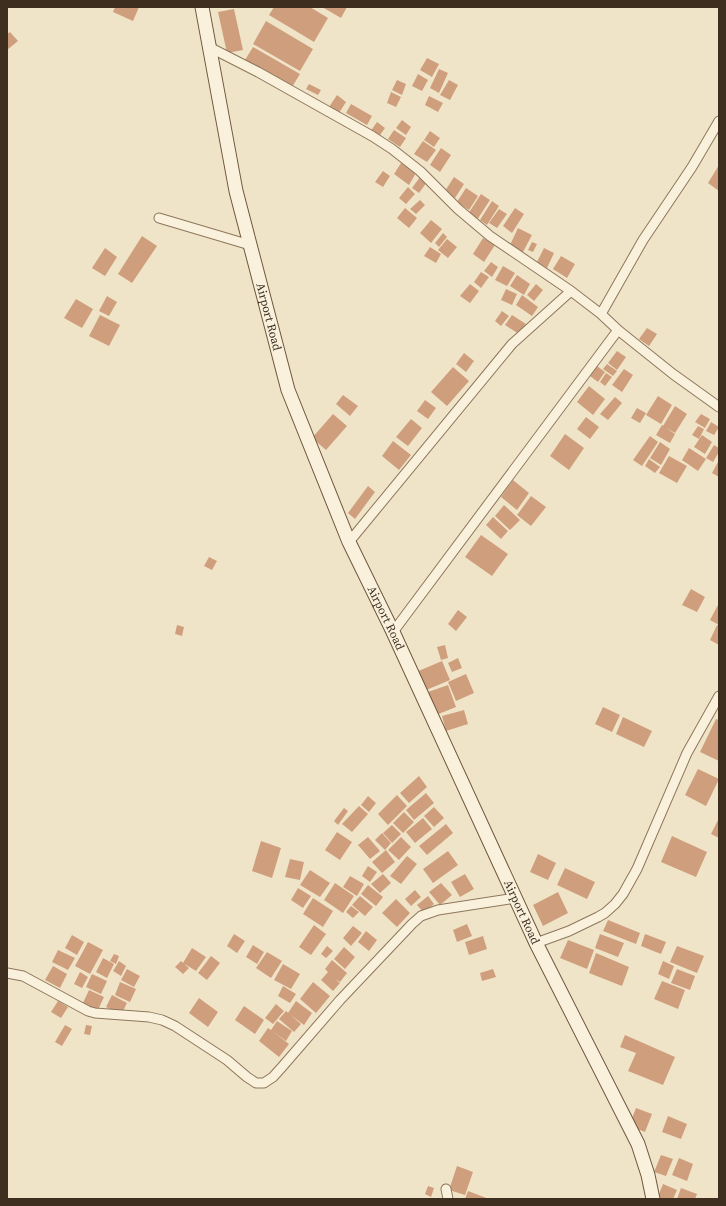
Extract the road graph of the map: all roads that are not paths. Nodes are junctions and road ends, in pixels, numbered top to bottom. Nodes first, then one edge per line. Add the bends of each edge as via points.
1 (202, 7) edge
2 (209, 47) junction
3 (719, 121) edge
4 (159, 218) dead end
5 (250, 245) junction
6 (571, 291) junction
7 (601, 314) junction
8 (618, 330) junction
9 (719, 407) edge
10 (349, 542) junction
11 (393, 632) junction
12 (719, 696) edge
13 (516, 898) junction
14 (536, 943) junction
15 (7, 973) edge
16 (446, 1189) dead end
17 (448, 1199) edge
18 (653, 1199) edge

1 - 2 main road, Airport Road
2 - 5 main road, Airport Road via 236,191
2 - 6 street via 258,72 392,149 420,170 458,209 490,236
3 - 7 street via 692,168 643,240
4 - 5 street
5 - 10 main road, Airport Road via 288,390
6 - 7 street
6 - 10 street via 512,344
7 - 8 street
8 - 9 street
8 - 11 street
10 - 11 main road, Airport Road
11 - 13 main road, Airport Road
12 - 14 street via 687,752 637,869 623,894 605,913 570,931
13 - 14 main road, Airport Road
13 - 15 street via 438,910 421,916 340,1000 282,1067 267,1081 260,1083 247,1077 176,1026 149,1017 88,1011 23,976
14 - 18 main road, Airport Road via 638,1144
16 - 17 street

